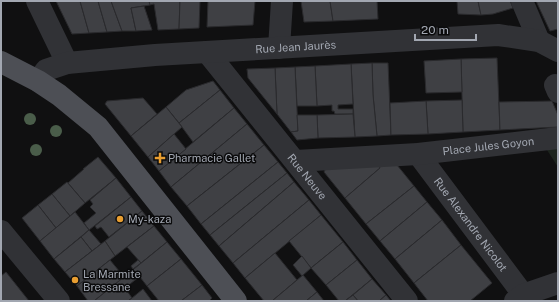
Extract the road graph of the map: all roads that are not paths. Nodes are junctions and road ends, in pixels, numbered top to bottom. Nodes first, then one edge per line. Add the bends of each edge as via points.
1 (37, 1) edge
2 (282, 1) edge
3 (522, 1) edge
4 (549, 46) edge
5 (279, 48) junction
6 (207, 52) junction
7 (1, 62) edge
8 (67, 63) junction
9 (38, 81) junction
10 (558, 138) edge
11 (418, 154) junction
12 (296, 161) junction
13 (4, 240) edge
14 (558, 283) edge
15 (522, 299) edge
16 (59, 301) edge
17 (236, 301) edge
18 (407, 301) edge

1 - 8 street
2 - 5 street
3 - 4 street
4 - 5 street, Rue Jean Jaurès via 498,35
5 - 6 street, Rue Jean Jaurès
6 - 8 street, Rue Jean Jaurès
6 - 12 street, Rue Neuve
7 - 9 main road
8 - 9 street, Rue Jean Jaurès via 46,70
9 - 17 main road via 98,127
10 - 11 street, Place Jules Goyon
11 - 12 street, Place Jules Goyon
11 - 15 street, Rue Alexandre Nicolot
12 - 18 street, Rue Neuve
13 - 16 street
14 - 15 street

